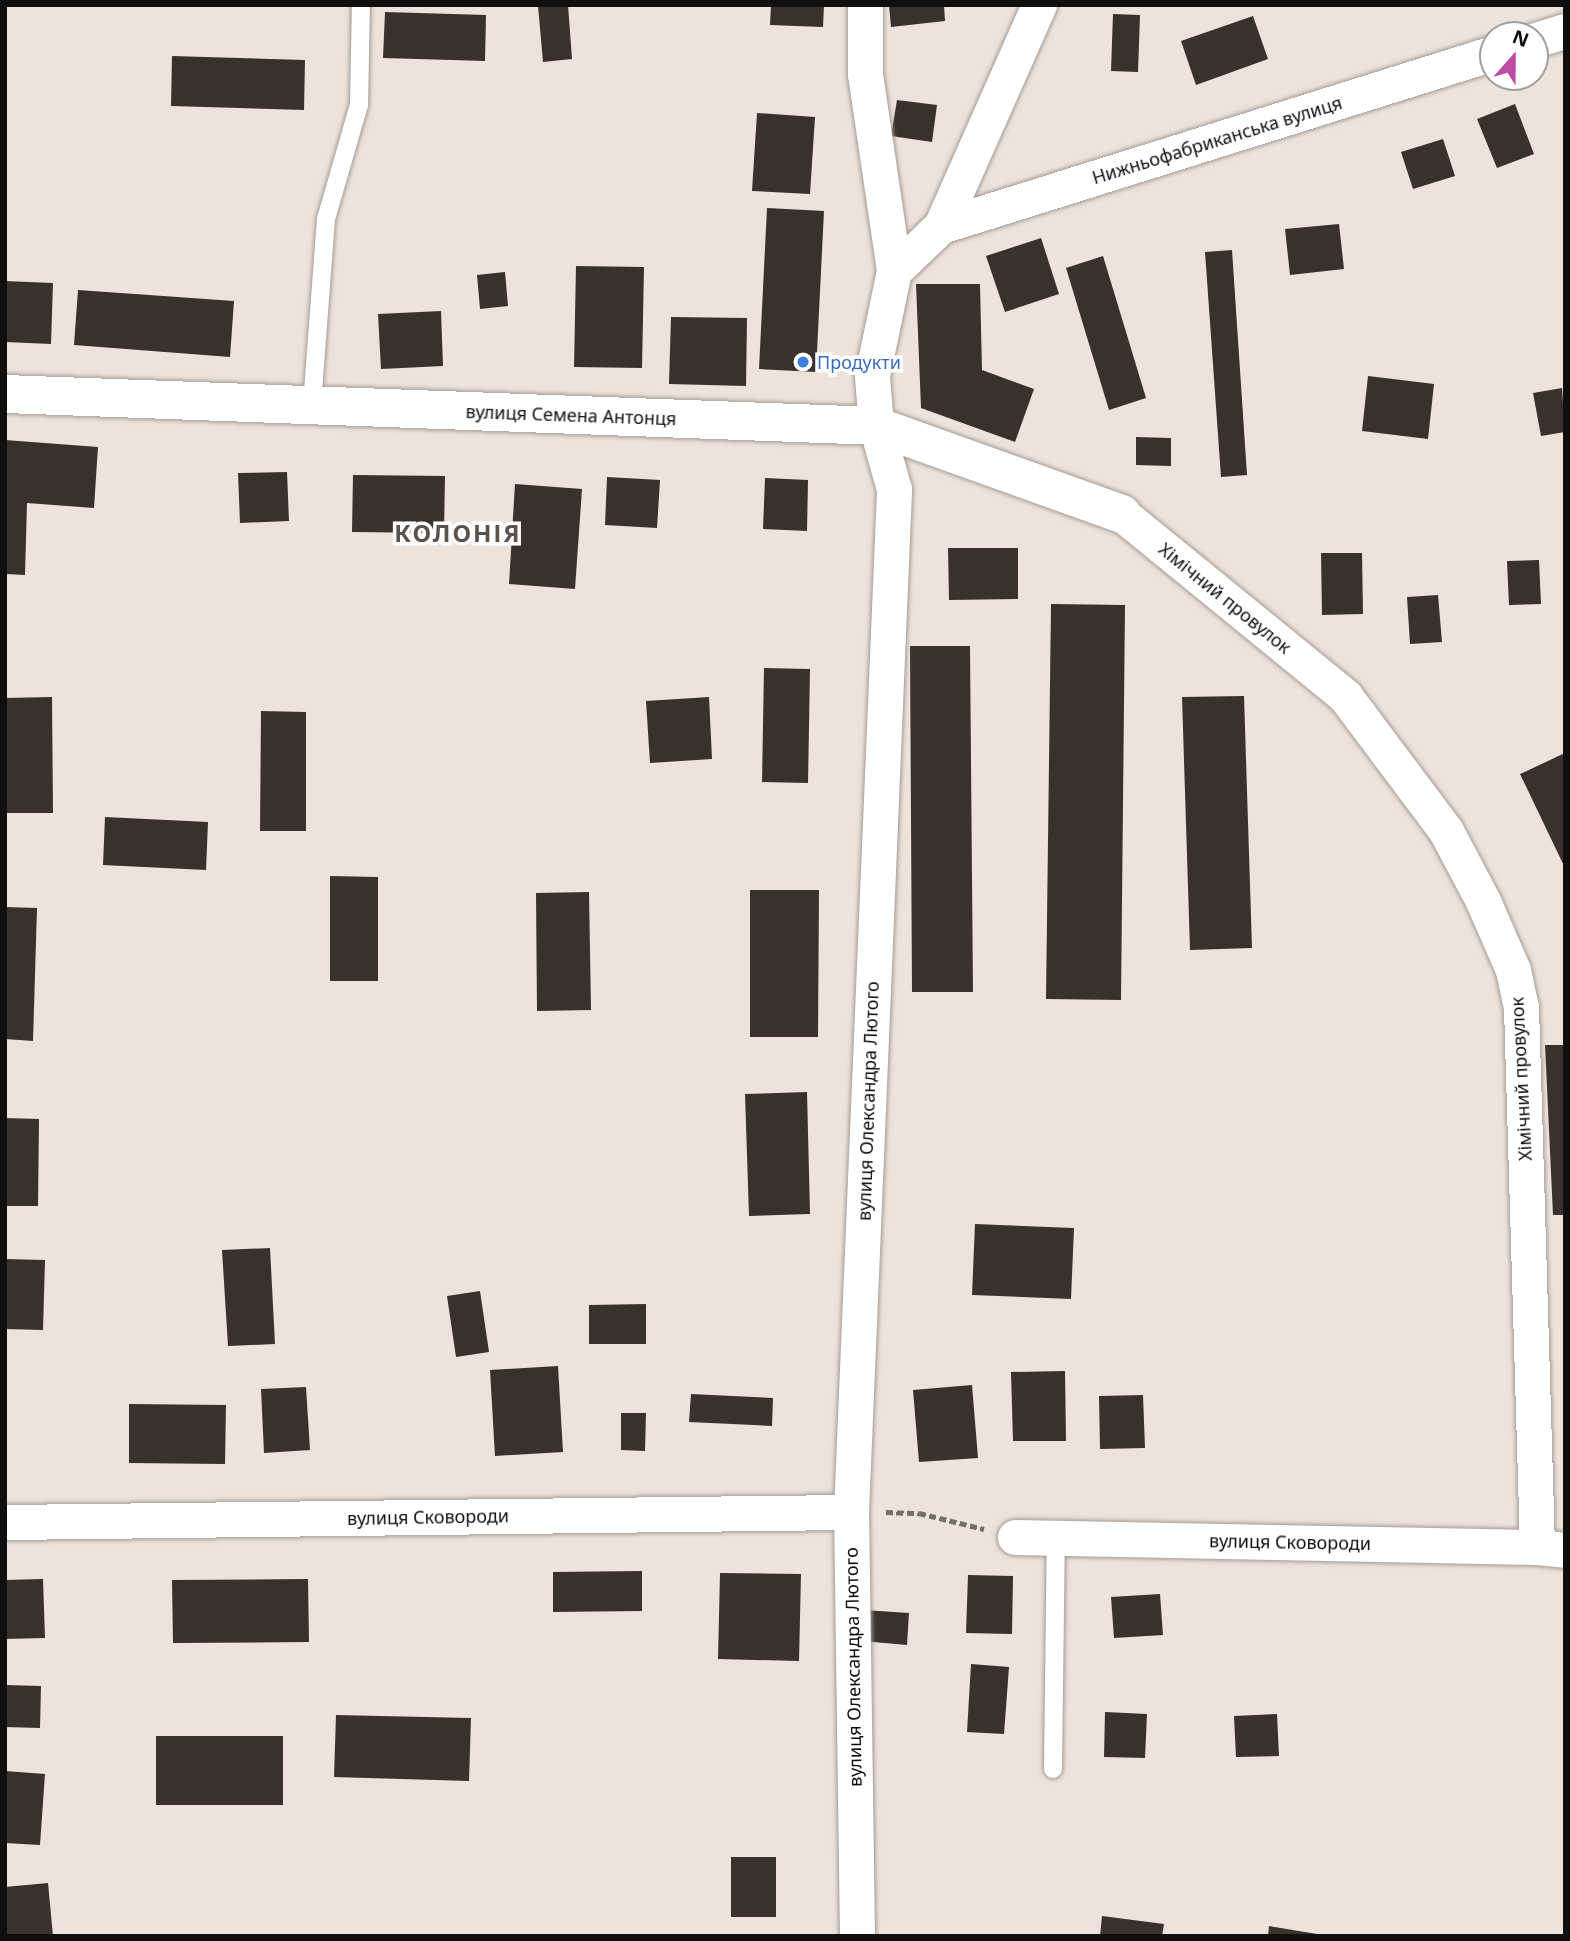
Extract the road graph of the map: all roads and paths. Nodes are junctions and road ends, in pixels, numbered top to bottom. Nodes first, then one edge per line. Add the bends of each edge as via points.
1 (360, 5) edge
2 (865, 5) edge
3 (1040, 5) edge
4 (1479, 57) edge
5 (941, 226) junction
6 (894, 271) junction
7 (5, 394) edge
8 (312, 405) junction
9 (876, 426) junction
10 (1122, 514) joint
11 (851, 1512) junction
12 (919, 1513) dead end
13 (5, 1521) edge
14 (1015, 1537) joint
15 (1056, 1538) junction
16 (1551, 1549) edge
17 (1053, 1769) dead end
18 (857, 1936) edge

1 - 8 lane via 359,106 326,219
2 - 6 street, вулиця Олександра Лютого via 865,74
3 - 5 street
4 - 5 street, Нижньофабриканська вулиця
5 - 6 street
6 - 9 street, вулиця Олександра Лютого via 872,376
7 - 8 street, вулиця Семена Антонця
8 - 9 street, вулиця Семена Антонця
9 - 10 street, вулиця Семена Антонця
9 - 11 street, вулиця Олександра Лютого via 894,489
10 - 16 street, Хімічний провулок via 1345,696 1446,831 1513,970 1521,1007
11 - 13 street, вулиця Сковороди
11 - 18 street, вулиця Олександра Лютого
12 - 14 path
14 - 15 street, вулиця Сковороди
15 - 16 street, вулиця Сковороди
15 - 17 lane

